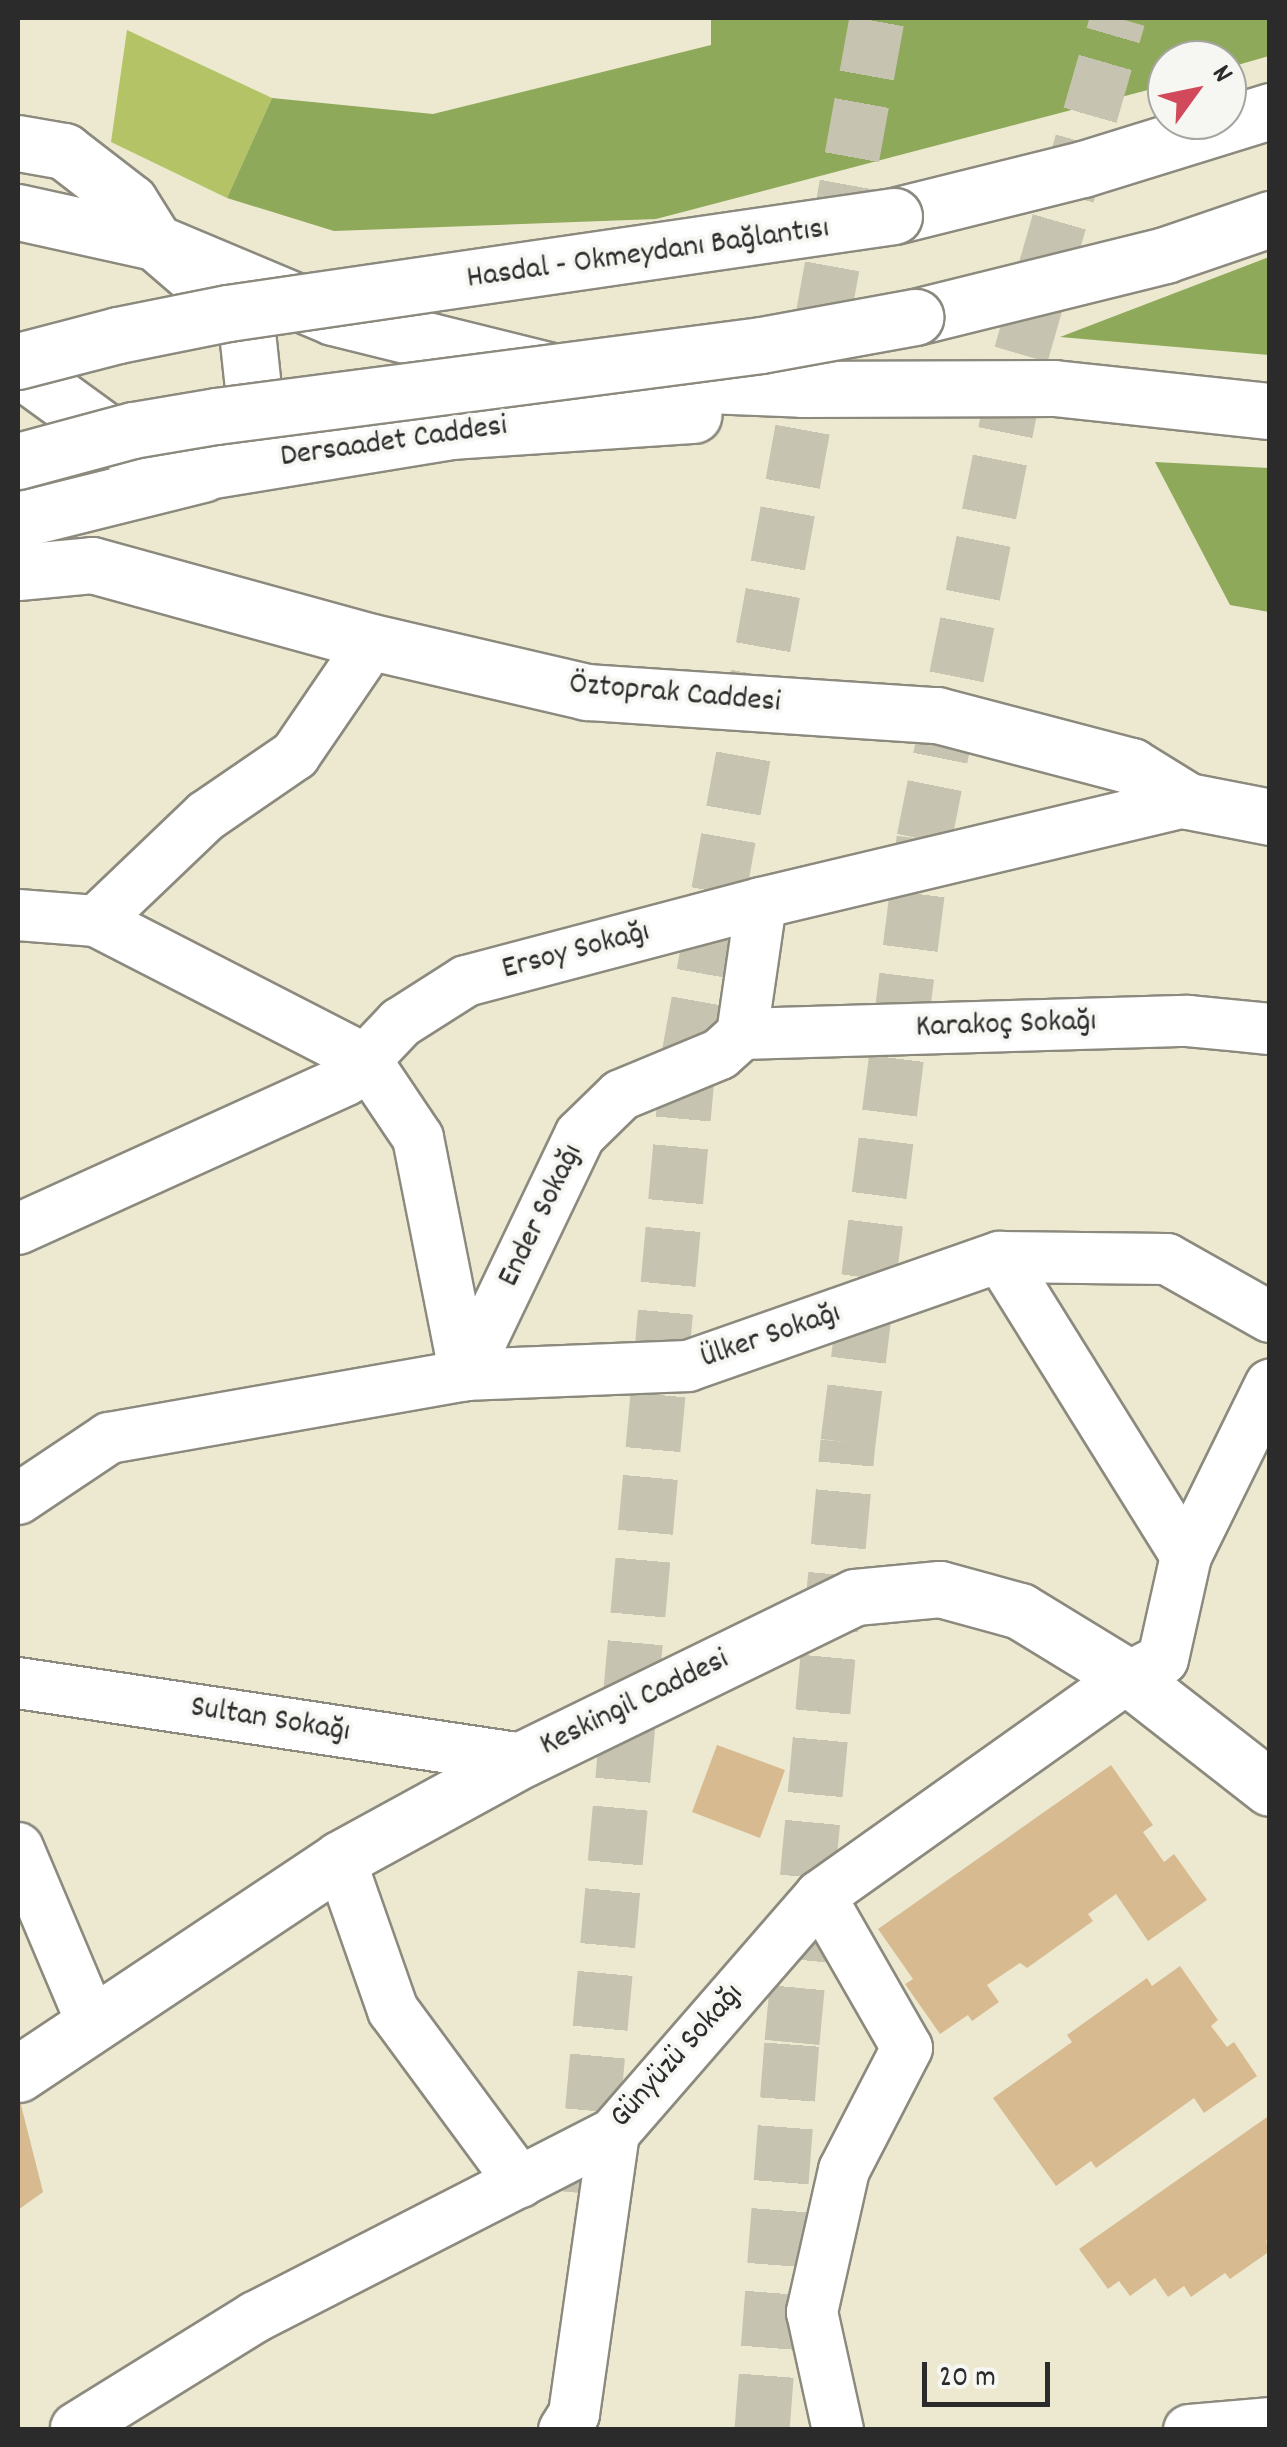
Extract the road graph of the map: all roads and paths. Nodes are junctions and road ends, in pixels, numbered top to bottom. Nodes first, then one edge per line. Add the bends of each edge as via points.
1 (1270, 111) edge
2 (18, 142) edge
3 (18, 212) edge
4 (1270, 220) edge
5 (155, 242) junction
6 (18, 364) edge
7 (802, 388) junction
8 (1270, 412) edge
9 (18, 460) edge
10 (202, 474) junction
11 (18, 520) edge
12 (18, 572) edge
13 (372, 642) junction
14 (1188, 801) junction
15 (1270, 817) edge
16 (761, 903) junction
17 (18, 915) edge
18 (96, 922) junction
19 (1270, 1029) edge
20 (742, 1034) junction
21 (365, 1059) junction
22 (18, 1229) edge
23 (1000, 1257) junction
24 (1270, 1317) edge
25 (466, 1374) junction
26 (1270, 1386) edge
27 (18, 1499) edge
28 (1186, 1556) junction
29 (1128, 1678) junction
30 (18, 1683) edge
31 (523, 1759) junction
32 (1270, 1788) edge
33 (18, 1848) edge
34 (340, 1858) junction
35 (820, 1896) junction
36 (92, 2023) junction
37 (18, 2074) edge
38 (614, 2133) junction
39 (520, 2182) junction
40 (1270, 2423) edge
41 (572, 2424) edge
42 (78, 2429) edge
43 (838, 2430) edge
44 (1189, 2430) edge

1 - 6 main road, Hasdal - Okmeydanı Bağlantısı, bridge via 1082,169 894,216 228,314 118,334
2 - 5 main road via 64,151 130,202
3 - 5 main road, Dersaadet Caddesi
4 - 9 main road, bridge via 1165,255 915,317 761,345 216,416
5 - 7 main road, Dersaadet Caddesi via 333,317 556,372 631,382
5 - 10 main road via 247,332 254,397 233,451
6 - 10 main road, Dersaadet Caddesi via 153,466 176,476
7 - 8 main road, Dersaadet Caddesi via 1054,388
7 - 10 main road, Dersaadet Caddesi via 716,414 451,432
10 - 11 main road
12 - 13 main road, Öztoprak Caddesi via 92,564
13 - 14 main road, Öztoprak Caddesi via 588,692 937,715 1131,766
13 - 18 street via 295,755 206,816
14 - 15 main road, Öztoprak Caddesi
14 - 16 street, Ersoy Sokağı
16 - 20 street
16 - 21 street, Ersoy Sokağı via 466,981 400,1023
17 - 18 street
18 - 21 street
19 - 20 street, Karakoç Sokağı via 1188,1021
20 - 25 street, Ender Sokağı via 720,1054 621,1095 580,1135
21 - 22 street, Ersoy Sokağı via 346,1080
21 - 25 street via 418,1138
23 - 24 street, Ülker Sokağı via 1167,1259
23 - 25 street, Ülker Sokağı via 688,1366
23 - 28 street
25 - 27 street, Ülker Sokağı via 110,1438
26 - 28 street, Günyüzü Sokağı
28 - 29 street, Günyüzü Sokağı via 1163,1658
29 - 31 main road, Keskingil Caddesi via 1020,1611 940,1589 855,1597
29 - 32 main road, Keskingil Caddesi
29 - 35 street, Günyüzü Sokağı
30 - 31 street, Sultan Sokağı
31 - 34 main road, Keskingil Caddesi
33 - 36 street
34 - 36 main road, Keskingil Caddesi
34 - 39 street via 393,2010
35 - 38 street, Günyüzü Sokağı
35 - 43 street via 907,2048 844,2170 812,2312
36 - 37 main road, Keskingil Caddesi
38 - 39 street, Günyüzü Sokağı
38 - 41 street
39 - 42 street, Günyüzü Sokağı via 255,2317
40 - 44 street

